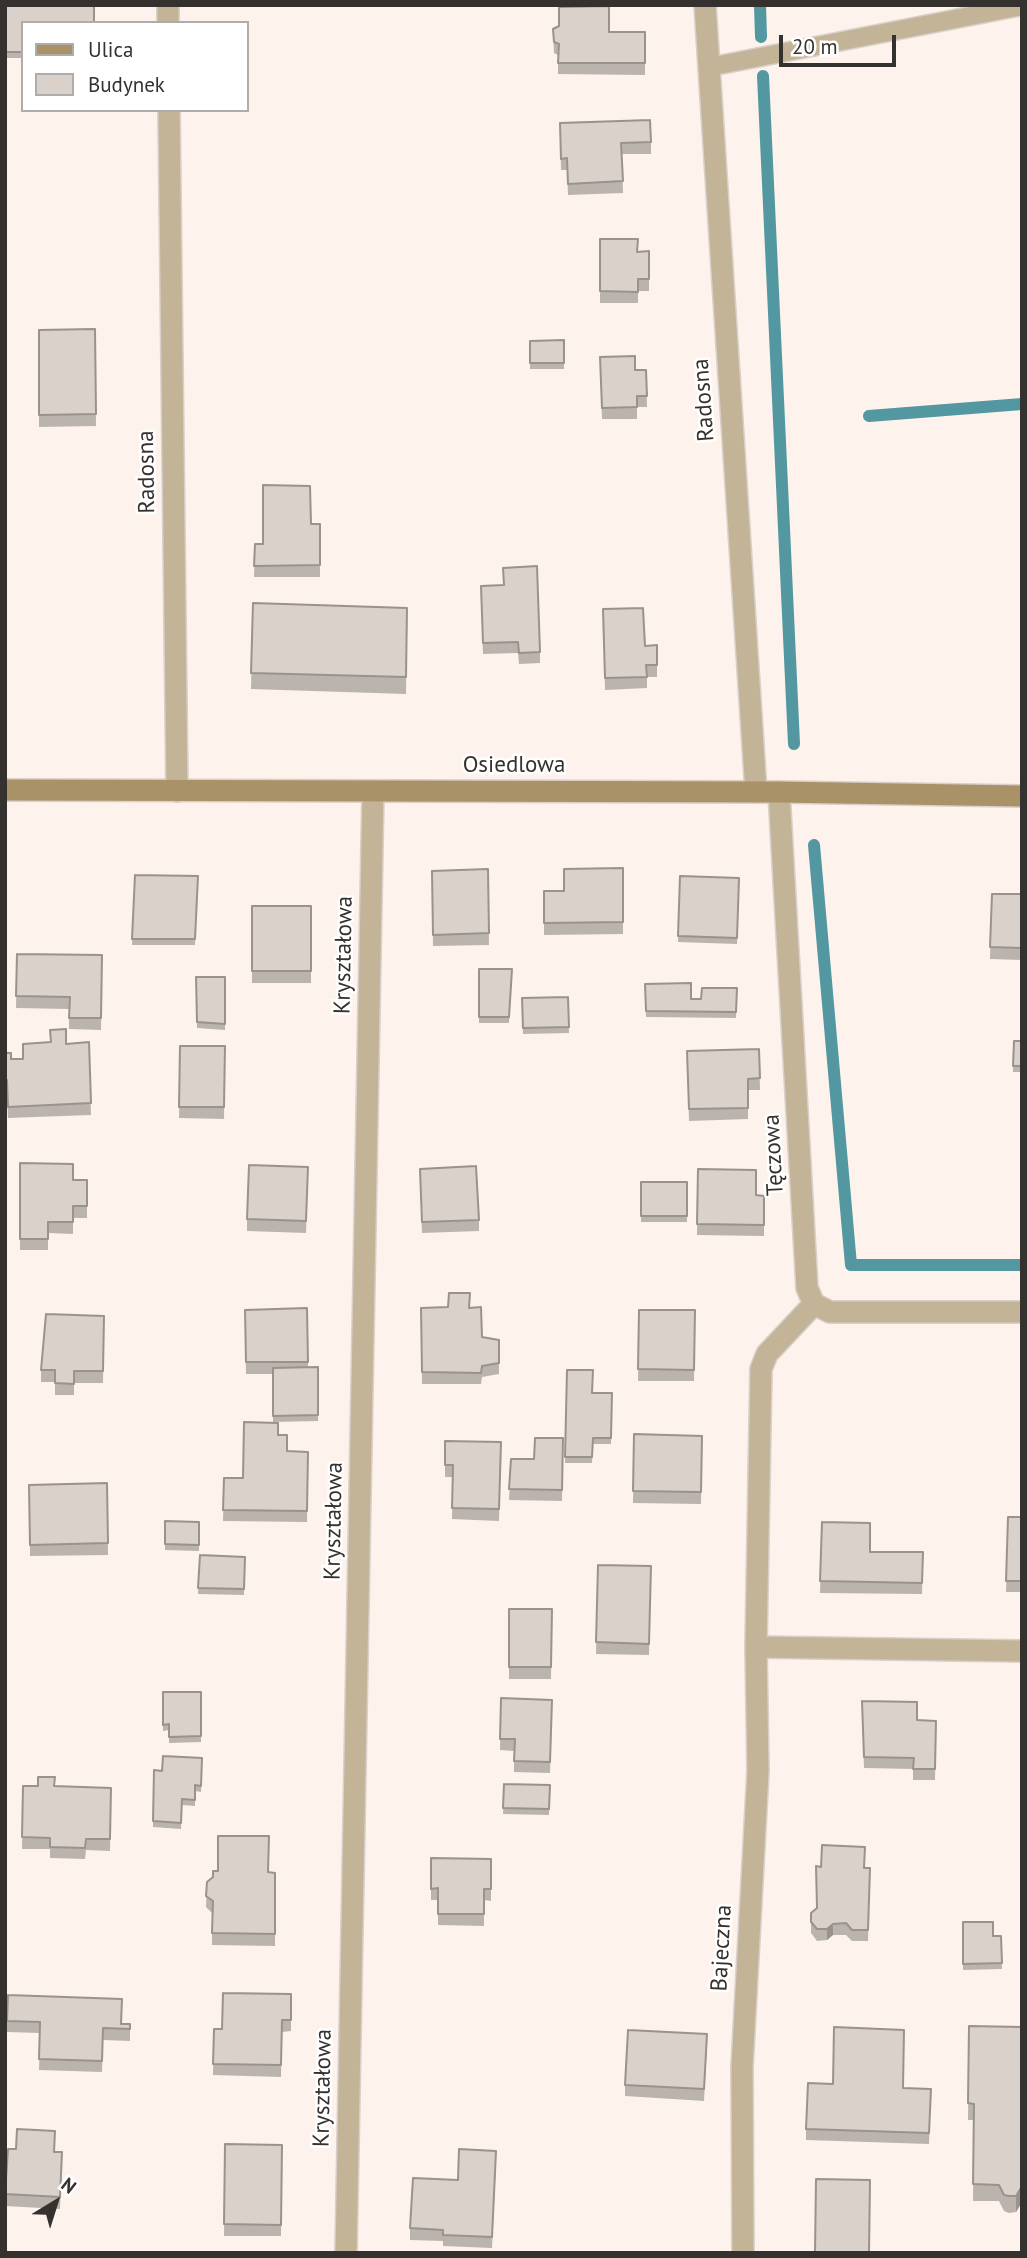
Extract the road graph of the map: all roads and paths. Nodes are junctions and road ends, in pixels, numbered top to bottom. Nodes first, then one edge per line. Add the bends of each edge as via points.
1 (705, 5) edge
2 (1022, 6) edge
3 (709, 67) junction
4 (169, 112) edge
5 (5, 790) edge
6 (177, 791) junction
7 (373, 791) junction
8 (756, 792) junction
9 (779, 792) junction
10 (1022, 796) edge
11 (814, 1304) junction
12 (1022, 1312) edge
13 (756, 1647) junction
14 (1022, 1651) edge
15 (346, 2253) edge
16 (743, 2253) edge

1 - 3 street, Radosna
2 - 3 lane
3 - 8 street, Radosna
4 - 6 street, Radosna
5 - 6 street, Osiedlowa
6 - 7 street, Osiedlowa
7 - 8 street, Osiedlowa
7 - 15 street, Kryształowa
8 - 9 street, Osiedlowa
9 - 10 street, Osiedlowa
9 - 11 street, Tęczowa via 807,1288
11 - 12 street via 830,1312
11 - 13 street, Bajeczna via 767,1354 761,1369
13 - 14 street
13 - 16 street, Bajeczna via 758,1771 742,2067

